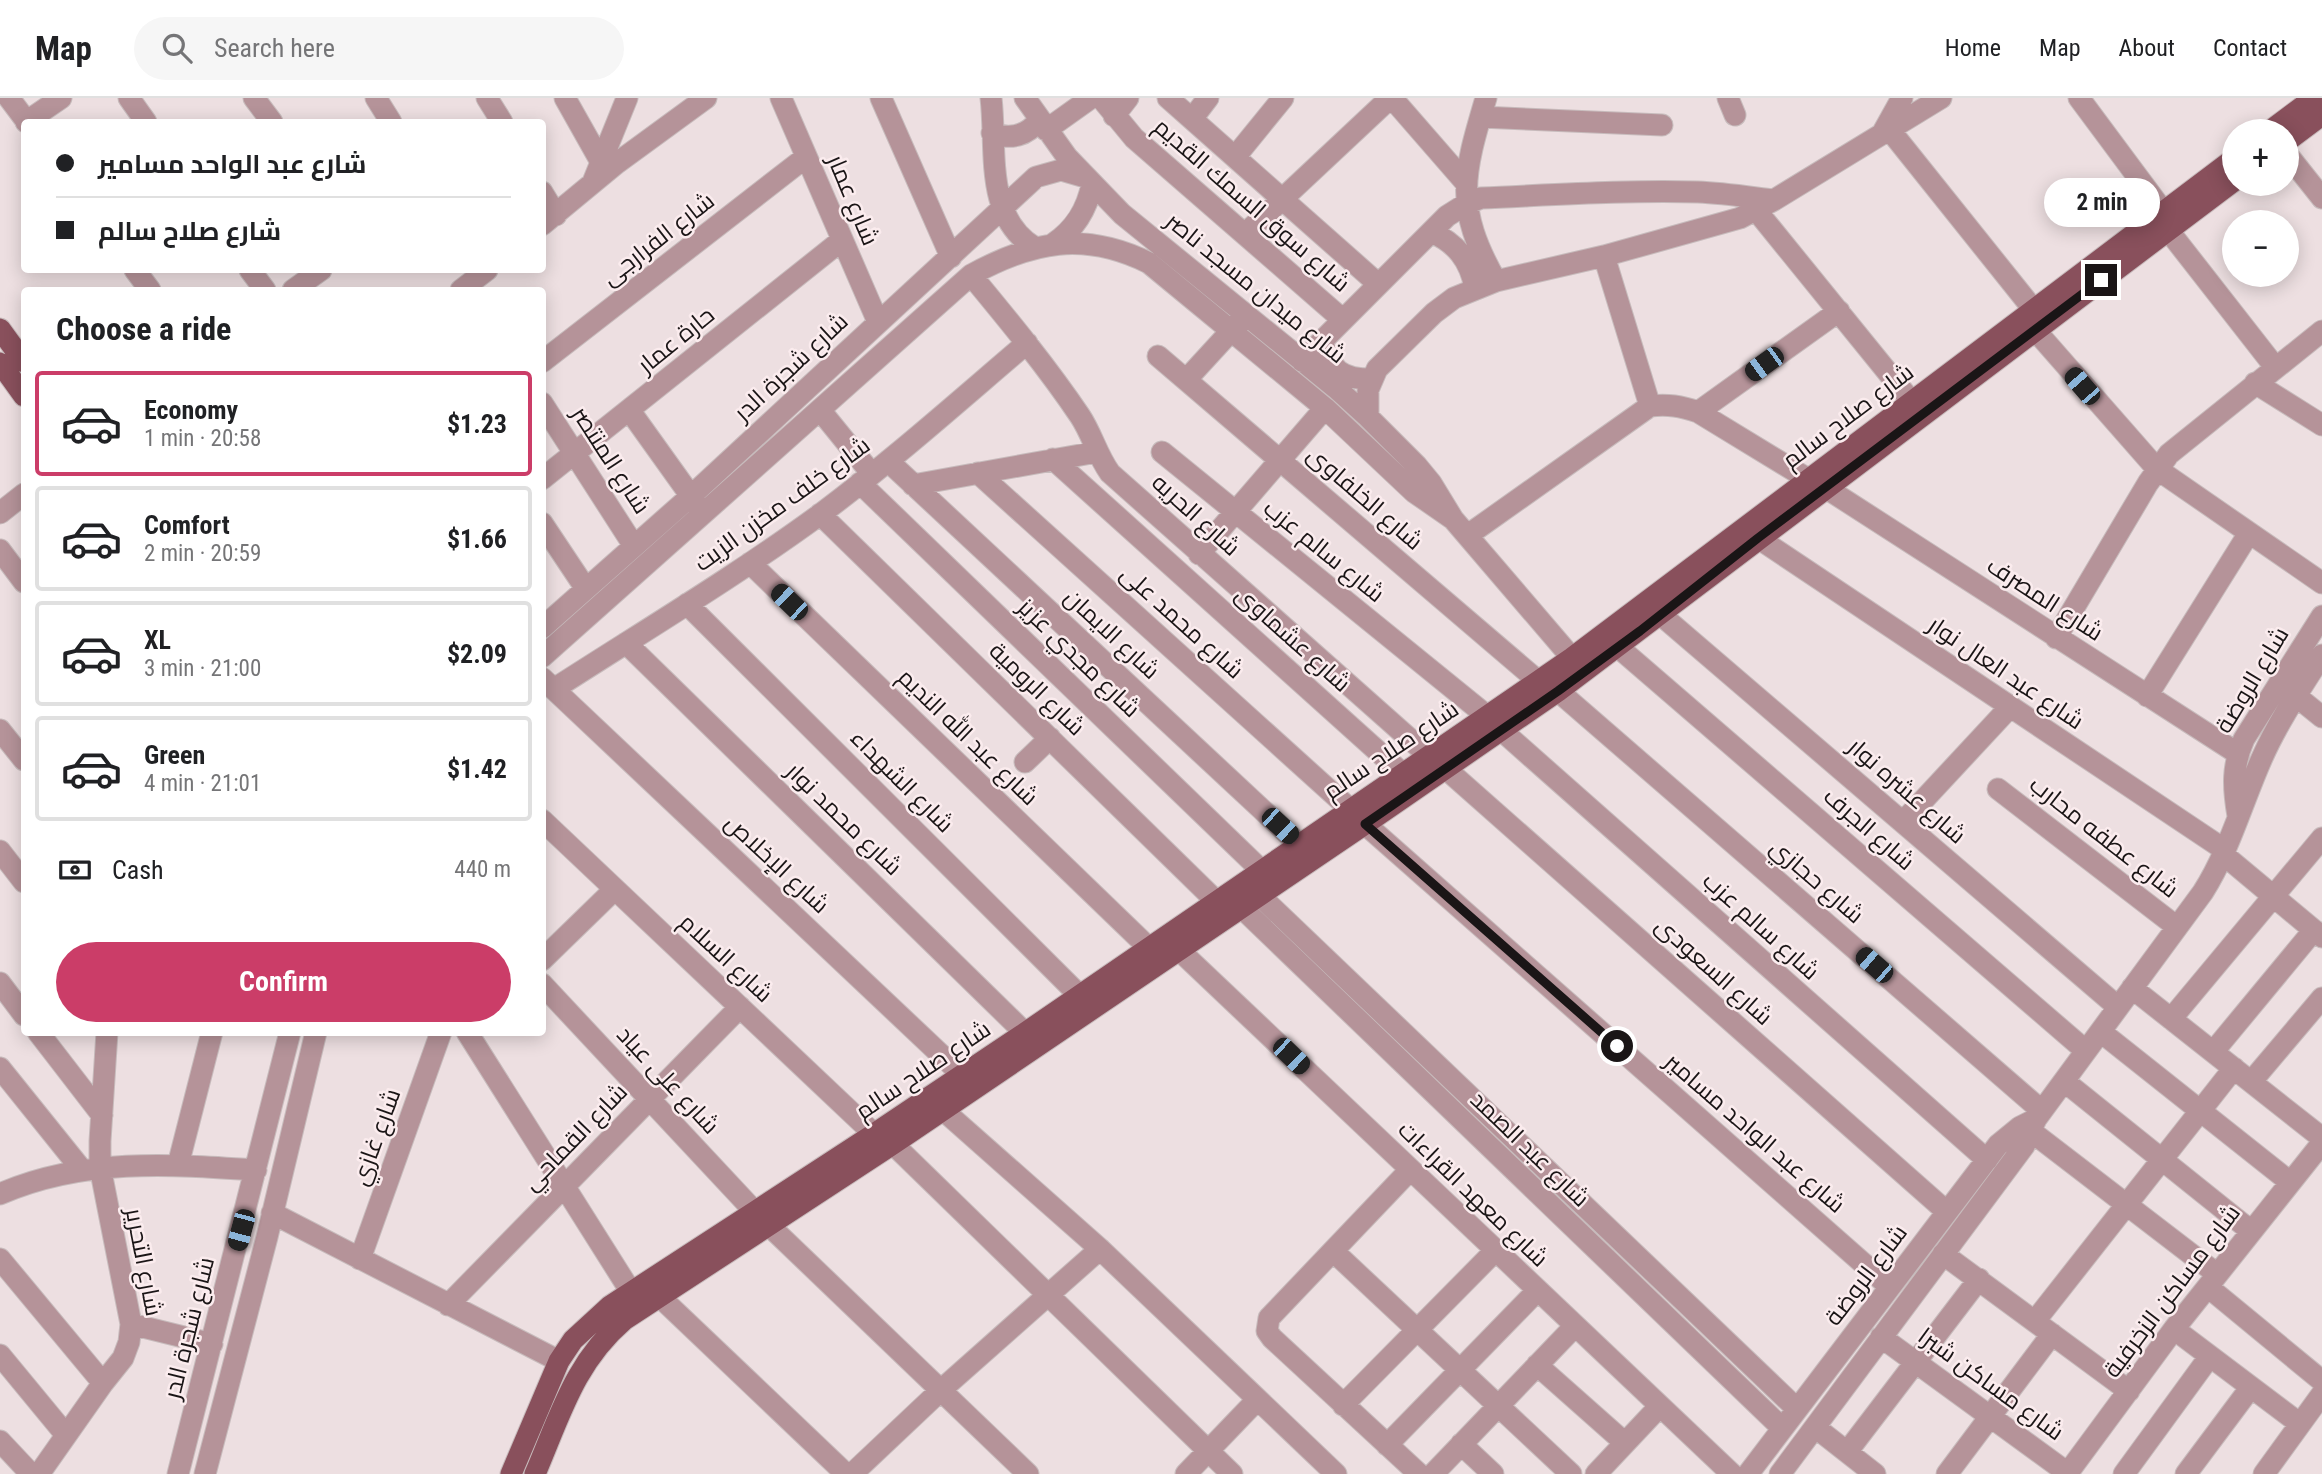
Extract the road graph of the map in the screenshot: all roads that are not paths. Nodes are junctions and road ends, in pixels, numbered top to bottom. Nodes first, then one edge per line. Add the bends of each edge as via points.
1 (9, 98) edge
2 (61, 98) edge
3 (129, 98) edge
4 (254, 98) edge
5 (376, 98) edge
6 (487, 98) edge
7 (565, 98) edge
8 (626, 98) edge
9 (706, 98) edge
10 (781, 98) edge
11 (881, 98) edge
12 (991, 98) edge
13 (1026, 98) edge
14 (1091, 98) edge
15 (1101, 98) edge
16 (1128, 98) edge
17 (1168, 98) edge
18 (1208, 98) edge
19 (1283, 98) edge
20 (1391, 98) edge
21 (1902, 98) edge
22 (1941, 98) edge
23 (2079, 98) edge
24 (2314, 98) edge
25 (1484, 107) edge
26 (2322, 115) edge
27 (1114, 116) junction
28 (25, 119) edge
29 (31, 119) edge
30 (144, 119) edge
31 (270, 119) edge
32 (389, 119) edge
33 (500, 119) edge
34 (1192, 119) junction
35 (2286, 119) edge
36 (1043, 125) junction
37 (1662, 125) dead end
38 (1886, 132) junction
39 (2299, 132) edge
40 (992, 133) junction
41 (806, 156) junction
42 (1235, 157) junction
43 (601, 162) junction
44 (2299, 168) edge
45 (2222, 170) edge
46 (1089, 180) junction
47 (592, 184) junction
48 (2222, 188) edge
49 (1466, 193) junction
50 (2321, 194) edge
51 (1282, 199) junction
52 (1765, 205) junction
53 (1003, 208) junction
54 (549, 220) edge
55 (2166, 220) junction
56 (1431, 232) junction
57 (1245, 234) junction
58 (842, 240) junction
59 (1043, 245) junction
60 (1604, 256) junction
61 (951, 257) junction
62 (317, 273) edge
63 (971, 275) junction
64 (1496, 281) junction
65 (1377, 284) junction
66 (297, 287) edge
67 (1475, 288) junction
68 (1839, 312) junction
69 (1342, 319) junction
70 (2034, 320) junction
71 (878, 322) junction
72 (1239, 322) junction
73 (0, 329) edge
74 (2322, 331) edge
75 (1322, 341) junction
76 (1027, 343) junction
77 (1158, 356) dead end
78 (9, 357) edge
79 (546, 359) edge
80 (1302, 361) junction
81 (2275, 368) junction
82 (1371, 379) junction
83 (1186, 380) junction
84 (2255, 383) junction
85 (21, 388) edge
86 (1911, 401) junction
87 (1650, 406) junction
88 (1325, 408) junction
89 (546, 409) edge
90 (820, 410) junction
91 (630, 411) junction
92 (1698, 412) junction
93 (1368, 417) junction
94 (2319, 418) edge
95 (1097, 452) junction
96 (1162, 452) dead end
97 (575, 453) junction
98 (1053, 459) junction
99 (1280, 460) junction
100 (2157, 469) junction
101 (873, 473) junction
102 (978, 473) junction
103 (546, 476) edge
104 (1817, 484) junction
105 (913, 485) junction
106 (21, 496) edge
107 (697, 504) junction
108 (1235, 512) junction
109 (0, 513) edge
110 (820, 514) junction
111 (1453, 519) junction
112 (546, 529) edge
113 (2249, 533) junction
114 (1468, 535) junction
115 (1758, 538) junction
116 (635, 546) junction
117 (0, 550) edge
118 (1199, 554) junction
119 (750, 563) junction
120 (21, 578) edge
121 (2322, 583) edge
122 (586, 589) junction
123 (687, 604) junction
124 (1661, 615) junction
125 (2322, 615) edge
126 (546, 624) edge
127 (2056, 638) junction
128 (625, 643) junction
129 (1618, 647) junction
130 (546, 653) edge
131 (2322, 655) edge
132 (1572, 658) junction
133 (1538, 681) junction
134 (548, 684) edge
135 (1558, 691) junction
136 (2147, 696) junction
137 (2296, 696) junction
138 (2009, 708) junction
139 (2322, 717) edge
140 (1494, 723) junction
141 (0, 730) edge
142 (1050, 738) junction
143 (2237, 753) junction
144 (21, 756) edge
145 (1025, 762) dead end
146 (1437, 762) junction
147 (1403, 774) junction
148 (1998, 789) dead end
149 (2238, 816) junction
150 (1358, 817) junction
151 (1903, 822) junction
152 (546, 824) edge
153 (2322, 838) edge
154 (1300, 845) junction
155 (0, 850) edge
156 (2225, 853) junction
157 (1262, 871) junction
158 (21, 878) edge
159 (615, 889) junction
160 (1260, 895) junction
161 (2273, 896) junction
162 (1217, 902) junction
163 (1242, 908) junction
164 (2177, 927) junction
165 (2318, 934) edge
166 (1149, 948) junction
167 (1179, 950) junction
168 (546, 956) edge
169 (0, 983) edge
170 (546, 988) edge
171 (2132, 988) junction
172 (1080, 996) junction
173 (2322, 998) edge
174 (740, 1007) junction
175 (2118, 1007) junction
176 (21, 1011) edge
177 (2171, 1019) junction
178 (2101, 1032) junction
179 (1025, 1033) junction
180 (41, 1036) edge
181 (107, 1036) edge
182 (211, 1036) edge
183 (289, 1036) edge
184 (315, 1036) edge
185 (440, 1036) edge
186 (469, 1036) edge
187 (2087, 1051) junction
188 (2213, 1052) junction
189 (0, 1068) edge
190 (2234, 1068) junction
191 (969, 1081) junction
192 (2064, 1081) junction
193 (2251, 1082) junction
194 (650, 1098) junction
195 (943, 1110) junction
196 (2200, 1111) junction
197 (102, 1115) junction
198 (2037, 1121) junction
199 (883, 1139) junction
200 (2322, 1140) edge
201 (1986, 1160) junction
202 (2162, 1160) junction
203 (178, 1165) junction
204 (91, 1169) junction
205 (256, 1170) junction
206 (1410, 1170) junction
207 (2290, 1182) junction
208 (565, 1185) junction
209 (0, 1194) edge
210 (2127, 1205) junction
211 (1947, 1212) junction
212 (272, 1213) junction
213 (762, 1219) junction
214 (241, 1230) junction
215 (2251, 1231) junction
216 (267, 1237) junction
217 (1100, 1250) junction
218 (1333, 1251) junction
219 (1495, 1251) junction
220 (1943, 1254) junction
221 (0, 1259) edge
222 (360, 1259) junction
223 (1979, 1279) junction
224 (2213, 1280) junction
225 (1890, 1287) junction
226 (1537, 1290) junction
227 (631, 1292) junction
228 (1049, 1296) junction
229 (660, 1297) junction
230 (448, 1305) junction
231 (2035, 1321) junction
232 (131, 1324) junction
233 (1575, 1326) junction
234 (2174, 1329) junction
235 (1417, 1330) junction
236 (2052, 1334) junction
237 (1881, 1337) junction
238 (212, 1344) junction
239 (0, 1355) edge
240 (2210, 1356) junction
241 (559, 1361) junction
242 (1916, 1362) junction
243 (1537, 1365) junction
244 (1460, 1370) junction
245 (2322, 1381) edge
246 (103, 1383) junction
247 (2251, 1387) junction
248 (941, 1390) junction
249 (2129, 1391) junction
250 (2322, 1394) edge
251 (1258, 1400) junction
252 (1343, 1405) junction
253 (1498, 1406) junction
254 (1659, 1406) junction
255 (1797, 1409) junction
256 (1990, 1416) junction
257 (2300, 1424) junction
258 (1815, 1427) junction
259 (1782, 1428) junction
260 (66, 1435) junction
261 (0, 1441) edge
262 (1625, 1443) junction
263 (1461, 1444) junction
264 (1387, 1445) junction
265 (520, 1449) junction
266 (1208, 1452) junction
267 (1847, 1452) junction
268 (539, 1465) edge
269 (31, 1474) edge
270 (39, 1474) edge
271 (178, 1474) edge
272 (205, 1474) edge
273 (510, 1474) edge
274 (846, 1474) edge
275 (852, 1474) edge
276 (1028, 1474) edge
277 (1186, 1474) edge
278 (1232, 1474) edge
279 (1336, 1474) edge
280 (1419, 1474) edge
281 (1433, 1474) edge
282 (1493, 1474) edge
283 (1571, 1474) edge
284 (1597, 1474) edge
285 (1732, 1474) edge
286 (1748, 1474) edge
287 (1780, 1474) edge
288 (1875, 1474) edge
289 (1947, 1474) edge
290 (2068, 1474) edge
291 (2124, 1474) edge
292 (2186, 1474) edge
293 (2264, 1474) edge

1 - 28 street
2 - 29 street
3 - 30 street
4 - 31 street
5 - 32 street
6 - 33 street
7 - 43 street
8 - 43 street
9 - 47 street
10 - 41 street, شارع عمار
11 - 61 street
12 - 40 street
13 - 36 street, شارع ميدان مسجد ناصر
14 - 36 street
15 - 27 street, شارع سوق السمك القديم
16 - 27 street
17 - 34 street
18 - 34 street
19 - 42 street
20 - 49 street
20 - 51 street
21 - 38 street
22 - 38 street
23 - 55 street
24 - 35 main road
25 - 37 street
25 - 49 street via 1470,149
26 - 39 main road
27 - 57 street, شارع سوق السمك القديم
34 - 42 street
36 - 40 street via 1018,136
36 - 46 street, شارع ميدان مسجد ناصر
38 - 52 street
38 - 70 street
40 - 53 street
41 - 58 street, شارع عمار
41 - 79 street, شارع الفرارجى
42 - 51 street
43 - 47 street
44 - 50 street
45 - 55 main road, شارع صلاح سالم
46 - 53 street, شارع شجرة الدر via 1061,170 1044,173
46 - 59 street via 1080,219 1063,237
46 - 72 street, شارع ميدان مسجد ناصر
47 - 54 street
48 - 55 main road, شارع صلاح سالم
49 - 52 street via 1481,198 1701,192
49 - 56 street
49 - 64 street via 1477,244
51 - 57 street
51 - 65 street
52 - 60 street via 1724,224
52 - 68 street
53 - 59 street via 1014,231
53 - 61 street, شارع شجرة الدر
55 - 70 main road, شارع صلاح سالم
55 - 81 street
56 - 65 street
56 - 67 street via 1456,247 1472,273
57 - 69 street, شارع سوق السمك القديم
58 - 71 street, شارع عمار
58 - 91 street, حارة عمار
59 - 63 street, شارع شجرة الدر
59 - 72 street, شارع ميدان مسجد ناصر via 1090,243 1127,252
60 - 64 street
60 - 87 street
61 - 71 street, شارع شجرة الدر
62 - 66 street
63 - 76 street, شارع الحريه
63 - 90 street, شارع شجرة الدر
64 - 67 street
65 - 69 street
67 - 82 street via 1434,313
68 - 86 street
68 - 92 street
69 - 75 street
70 - 86 main road, شارع صلاح سالم
70 - 100 street
70 - 104 main road, شارع صلاح سالم
71 - 107 street, شارع شجرة الدر
72 - 80 street, شارع ميدان مسجد ناصر
72 - 83 street
72 - 88 street, شارع ميدان مسجد ناصر
73 - 78 main road
74 - 81 street
75 - 80 street
75 - 82 street via 1337,370 1351,379
76 - 95 street, شارع الحريه via 1082,418
76 - 101 street, شارع خلف مخزن الزيت
77 - 83 street, شارع الخلفاوى
78 - 85 main road
80 - 93 street, شارع ميدان مسجد ناصر
81 - 84 street
82 - 93 street
83 - 99 street, شارع الخلفاوى
84 - 94 street
84 - 100 street via 2184,440
86 - 104 main road, شارع صلاح سالم
87 - 92 street, شارع المصرف via 1667,404
87 - 114 street
88 - 99 street
88 - 111 street, شارع ميدان مسجد ناصر via 1414,492
89 - 97 street, شارع المنتصر
90 - 101 street
90 - 107 street, شارع شجرة الدر
91 - 97 street, حارة عمار
91 - 107 street
92 - 104 street, شارع المصرف
93 - 111 street, شارع ميدان مسجد ناصر via 1431,483
95 - 98 street
95 - 118 street, شارع الحريه via 1110,473
96 - 108 street, شارع سالم عزب
97 - 103 street, حارة عمار
97 - 116 street, شارع المنتصر
98 - 102 street
98 - 147 street, شارع عشماوى
99 - 108 street
99 - 133 street, شارع الخلفاوى
100 - 113 street
100 - 127 street
101 - 105 street, شارع الايمان
101 - 110 street, شارع خلف مخزن الزيت
101 - 157 street, شارع مجدي عزيز
102 - 105 street
102 - 150 street, شارع محمد على
104 - 115 main road, شارع صلاح سالم
104 - 127 street, شارع المصرف
104 - 132 main road, شارع صلاح سالم
105 - 154 street, شارع الايمان
106 - 109 street
107 - 116 street, شارع شجرة الدر
107 - 130 street, شارع شجرة الدر
108 - 118 street
108 - 140 street, شارع سالم عزب
110 - 119 street, شارع خلف مخزن الزيت
110 - 142 street, شارع الرومية
111 - 114 street, شارع ميدان مسجد ناصر
112 - 122 street
113 - 121 street
113 - 136 street
114 - 132 street, شارع ميدان مسجد ناصر
115 - 124 main road, شارع صلاح سالم
115 - 138 street, شارع عبد العال نوار
116 - 122 street, شارع شجرة الدر
117 - 120 street
118 - 146 street, شارع الحريه
119 - 123 street, شارع خلف مخزن الزيت
119 - 166 street, شارع عبد الله النديم
122 - 126 street, شارع شجرة الدر
123 - 128 street, شارع خلف مخزن الزيت
123 - 172 street, شارع الشهداء
124 - 129 main road, شارع صلاح سالم
124 - 151 street, شارع عشره نوار
125 - 143 street, شارع الروضة
127 - 136 street, شارع المصرف
128 - 134 street, شارع خلف مخزن الزيت
128 - 179 street, شارع محمد نوار
129 - 135 main road, شارع صلاح سالم
129 - 187 street, شارع الجرف
131 - 137 street, شارع الروضة
132 - 133 main road, شارع صلاح سالم
133 - 140 main road, شارع صلاح سالم
134 - 191 street, شارع الإخلاص
135 - 140 main road, شارع صلاح سالم
135 - 198 street, شارع حجازي
136 - 143 street, شارع المصرف
137 - 139 street
137 - 149 street, شارع الروضة via 2264,754
138 - 151 street
138 - 156 street, شارع عبد العال نوار
140 - 146 main road, شارع صلاح سالم
140 - 201 street, شارع سالم عزب
141 - 144 street
142 - 145 street
142 - 162 street, شارع الرومية
143 - 149 street, شارع الروضة via 2233,781
146 - 147 main road, شارع صلاح سالم
146 - 150 main road, شارع صلاح سالم
146 - 211 street, شارع السعودى
147 - 150 main road, شارع صلاح سالم
148 - 164 street, شارع عطفه محارب
149 - 156 street, شارع الروضة
150 - 154 main road, شارع صلاح سالم
150 - 160 main road, شارع صلاح سالم
150 - 225 street, شارع عبد الواحد مسامير
151 - 175 street, شارع عشره نوار
152 - 159 street, شارع السلام
153 - 161 street
154 - 157 main road, شارع صلاح سالم
155 - 158 street
156 - 161 street, شارع عبد العال نوار
156 - 164 street, شارع الروضة
157 - 162 main road, شارع صلاح سالم
159 - 168 street
159 - 174 street, شارع السلام
160 - 163 main road, شارع صلاح سالم
160 - 255 street, شارع عبد الصمد
161 - 165 street, شارع عبد العال نوار
161 - 177 street
162 - 166 main road, شارع صلاح سالم
163 - 167 main road, شارع صلاح سالم
163 - 259 street, شارع عبد الصمد
164 - 171 street, شارع الروضة
165 - 188 street
166 - 172 main road, شارع صلاح سالم
167 - 191 main road, شارع صلاح سالم
167 - 206 street, شارع معهد القراءات
169 - 176 street
170 - 194 street, شارع على عياد
171 - 175 street, شارع الروضة
171 - 177 street
172 - 179 main road, شارع صلاح سالم
173 - 193 street
174 - 194 street, شارع القماحي
174 - 199 street, شارع السلام
175 - 178 street, شارع الروضة
177 - 188 street
178 - 187 street, شارع الروضة
178 - 196 street
179 - 191 main road, شارع صلاح سالم
180 - 197 street
181 - 197 street, شارع التحرير
182 - 203 street
183 - 205 street, شارع شجرة الدر
184 - 212 street
185 - 222 street, شارع غازي
186 - 208 street
187 - 192 street, شارع الروضة
188 - 190 street
189 - 204 street
190 - 193 street
190 - 196 street
191 - 195 main road, شارع صلاح سالم
191 - 199 main road, شارع صلاح سالم
192 - 198 street, شارع الروضة
192 - 202 street
193 - 200 street
194 - 208 street, شارع القماحي
194 - 213 street, شارع على عياد
195 - 199 main road, شارع صلاح سالم
195 - 217 street
196 - 202 street
196 - 207 street
197 - 204 street, شارع التحرير
198 - 201 street, شارع الروضة via 2008,1135
198 - 210 street, شارع حجازي
198 - 220 street, شارع الروضة via 2024,1146
199 - 213 main road, شارع صلاح سالم
199 - 228 street, شارع السلام
200 - 207 street, شارع مساكن الزخرفية
201 - 211 street, شارع الروضة
202 - 210 street
202 - 215 street
203 - 204 street
203 - 205 street
204 - 209 street
204 - 232 street, شارع التحرير
205 - 214 street, شارع شجرة الدر
206 - 218 street
206 - 219 street, شارع معهد القراءات
207 - 215 street, شارع مساكن الزخرفية
208 - 227 street
208 - 230 street, شارع القماحي
210 - 224 street, شارع حجازي
210 - 231 street
211 - 225 street, شارع الروضة
212 - 216 street
212 - 222 street
213 - 227 main road, شارع صلاح سالم
213 - 229 main road, شارع صلاح سالم
213 - 248 street, شارع على عياد
214 - 216 street
214 - 238 street, شارع شجرة الدر
215 - 224 street, شارع مساكن الزخرفية
216 - 272 street
217 - 228 street
217 - 251 street
218 - 235 street
218 - 252 street via 1269,1318 1267,1331
219 - 226 street, شارع معهد القراءات
219 - 235 street
220 - 223 street
220 - 237 street, شارع الروضة
221 - 246 street
222 - 230 street
223 - 231 street
223 - 242 street
224 - 234 street, شارع مساكن الزخرفية
224 - 245 street, شارع حجازي
225 - 255 street, شارع الروضة
226 - 233 street, شارع معهد القراءات
226 - 244 street
227 - 241 main road, شارع صلاح سالم via 590,1322
228 - 248 street
228 - 266 street, شارع السلام
229 - 268 main road, شارع صلاح سالم via 624,1320 593,1352 566,1398
229 - 274 street
230 - 241 street
231 - 236 street
232 - 238 street
232 - 246 street, شارع التحرير via 123,1359
233 - 243 street
233 - 254 street, شارع معهد القراءات
234 - 240 street
234 - 249 street, شارع مساكن الزخرفية
235 - 244 street
235 - 252 street
236 - 249 street
236 - 256 street
237 - 242 street, شارع مساكن شبرا
237 - 258 street, شارع الروضة
238 - 271 street, شارع شجرة الدر
239 - 260 street
240 - 247 street
240 - 291 street
241 - 265 main road, شارع صلاح سالم
242 - 256 street, شارع مساكن شبرا
242 - 267 street
243 - 253 street
243 - 262 street
244 - 253 street
244 - 264 street
246 - 260 street, شارع التحرير
247 - 257 street
247 - 292 street
248 - 275 street
248 - 276 street, شارع على عياد
249 - 290 street, شارع مساكن الزخرفية
250 - 257 street
251 - 266 street
251 - 279 street
252 - 264 street
253 - 263 street
253 - 283 street
254 - 262 street
254 - 285 street, شارع معهد القراءات
255 - 259 street, شارع الروضة
256 - 289 street
256 - 290 street, شارع مساكن شبرا
257 - 293 street
258 - 267 street
258 - 287 street, شارع الروضة
259 - 286 street, شارع الروضة
260 - 270 street, شارع التحرير
261 - 269 street
262 - 284 street
263 - 281 street
263 - 282 street
264 - 280 street
265 - 268 main road
265 - 273 main road, شارع صلاح سالم
266 - 277 street
266 - 278 street, شارع السلام
267 - 288 street

